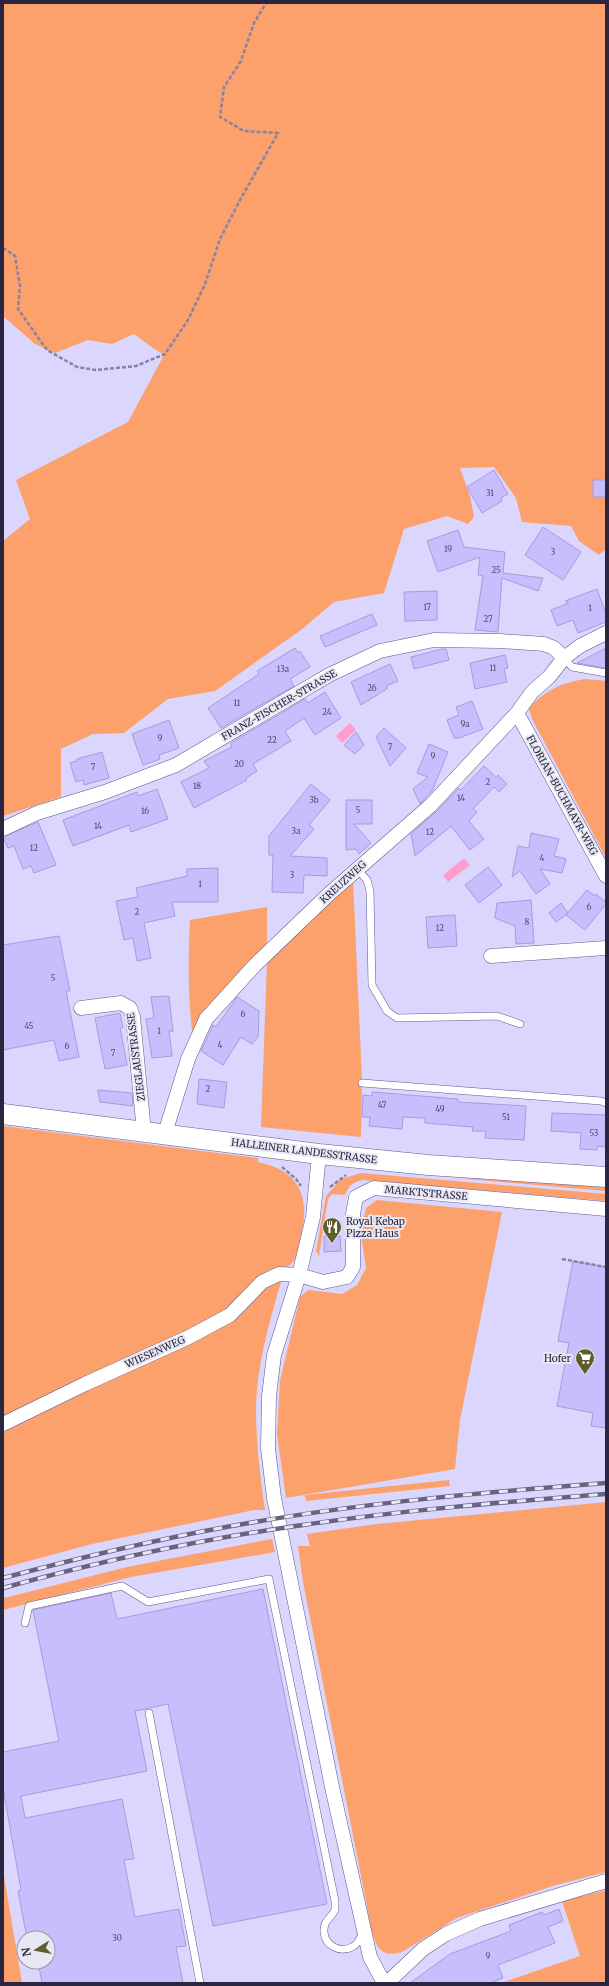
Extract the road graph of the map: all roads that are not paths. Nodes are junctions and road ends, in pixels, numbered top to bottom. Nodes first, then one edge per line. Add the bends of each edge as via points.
1 (606, 633) edge
2 (564, 658) junction
3 (606, 673) edge
4 (517, 713) junction
5 (3, 830) edge
6 (357, 869) junction
7 (606, 876) edge
8 (606, 948) edge
9 (491, 956) dead end
10 (81, 1008) dead end
11 (520, 1024) dead end
12 (362, 1083) dead end
13 (606, 1103) edge
14 (3, 1114) edge
15 (144, 1132) junction
16 (165, 1134) junction
17 (320, 1154) junction
18 (606, 1177) edge
19 (606, 1209) edge
20 (299, 1275) junction
21 (3, 1424) edge
22 (26, 1623) dead end
23 (149, 1713) dead end
24 (606, 1882) edge
25 (364, 1931) junction
26 (200, 1983) edge
27 (385, 1983) edge

1 - 2 street, KREUZWEG via 580,646
2 - 3 lane via 572,667
2 - 4 street, KREUZWEG via 549,677 532,692
2 - 5 street, FRANZ-FISCHER-STRASSE via 554,648 544,644 500,641 434,640 380,651 329,675 176,765 105,792 37,813
4 - 6 street, KREUZWEG via 431,804
4 - 7 street, FLORIAN-BUCHMAYR-WEG
6 - 11 lane via 367,880 370,891 372,985 387,1011 398,1018 497,1016
6 - 16 street, KREUZWEG via 255,965 206,1019 188,1059
8 - 9 street
10 - 15 street, ZIEGLAUSTRASSE via 121,1003 130,1008
12 - 13 lane
14 - 15 main road, HALLEINER LANDESSTRASSE
15 - 16 main road, HALLEINER LANDESSTRASSE
16 - 17 main road, HALLEINER LANDESSTRASSE
17 - 18 main road, HALLEINER LANDESSTRASSE via 428,1165
17 - 20 street via 313,1217
19 - 20 street, MARKTSTRASSE via 374,1188 356,1197 353,1214 353,1267 347,1277 324,1282
20 - 21 street, WIESENWEG via 279,1274 262,1282 230,1315 189,1337
20 - 25 street via 274,1355 269,1396 268,1448 274,1498 332,1787
22 - 25 lane via 29,1606 122,1586 148,1602 269,1579 335,1901 335,1910 325,1922 324,1932 327,1942 344,1949 353,1947
23 - 26 lane
24 - 27 street via 480,1919 446,1934 423,1949
25 - 27 street via 370,1957

